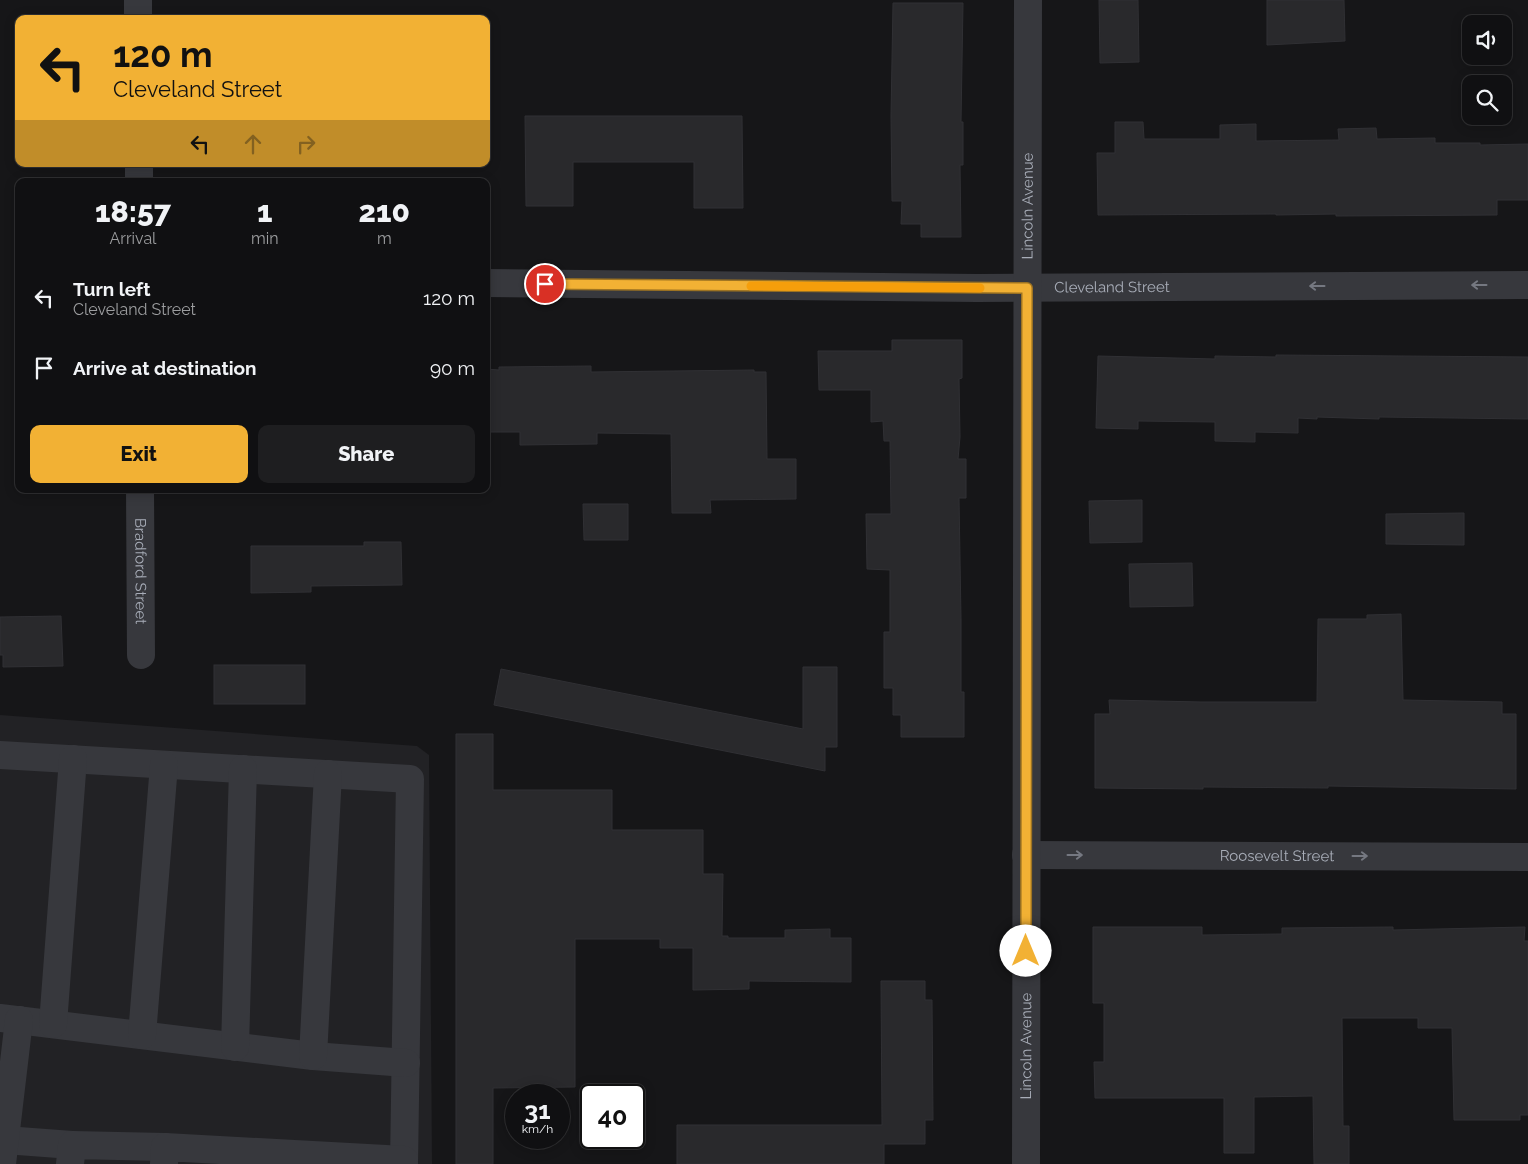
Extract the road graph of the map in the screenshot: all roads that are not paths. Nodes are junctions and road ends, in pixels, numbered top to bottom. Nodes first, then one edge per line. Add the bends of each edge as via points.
1 (138, 0) edge
2 (1028, 0) edge
3 (138, 15) edge
4 (490, 283) edge
5 (1528, 285) edge
6 (1027, 288) junction
7 (140, 493) edge
8 (141, 655) dead end
9 (0, 755) edge
10 (73, 759) junction
11 (164, 765) junction
12 (243, 769) junction
13 (328, 774) junction
14 (1026, 854) junction
15 (1528, 857) edge
16 (10, 1019) edge
17 (53, 1024) junction
18 (142, 1035) junction
19 (235, 1047) junction
20 (313, 1056) junction
21 (406, 1062) junction
22 (4, 1152) edge
23 (71, 1154) edge
24 (165, 1156) edge
25 (324, 1160) edge
26 (404, 1162) edge
27 (1026, 1164) edge

1 - 3 street
2 - 6 street, Lincoln Avenue
4 - 6 street, Cleveland Street
5 -> 6 street, Cleveland Street
6 - 14 street, Lincoln Avenue
7 - 8 street, Bradford Street
9 - 10 street
10 - 11 street
10 - 17 street
11 - 12 street
11 - 18 street
12 - 13 street
12 - 19 street
13 - 20 street
13 - 21 street via 410,779
14 -> 15 street, Roosevelt Street
14 - 27 street, Lincoln Avenue
16 - 17 street
16 - 22 street
17 - 18 street
18 - 19 street
19 - 20 street
20 - 21 street
21 - 26 street
22 - 23 street
23 - 24 street
24 - 25 street
25 - 26 street

